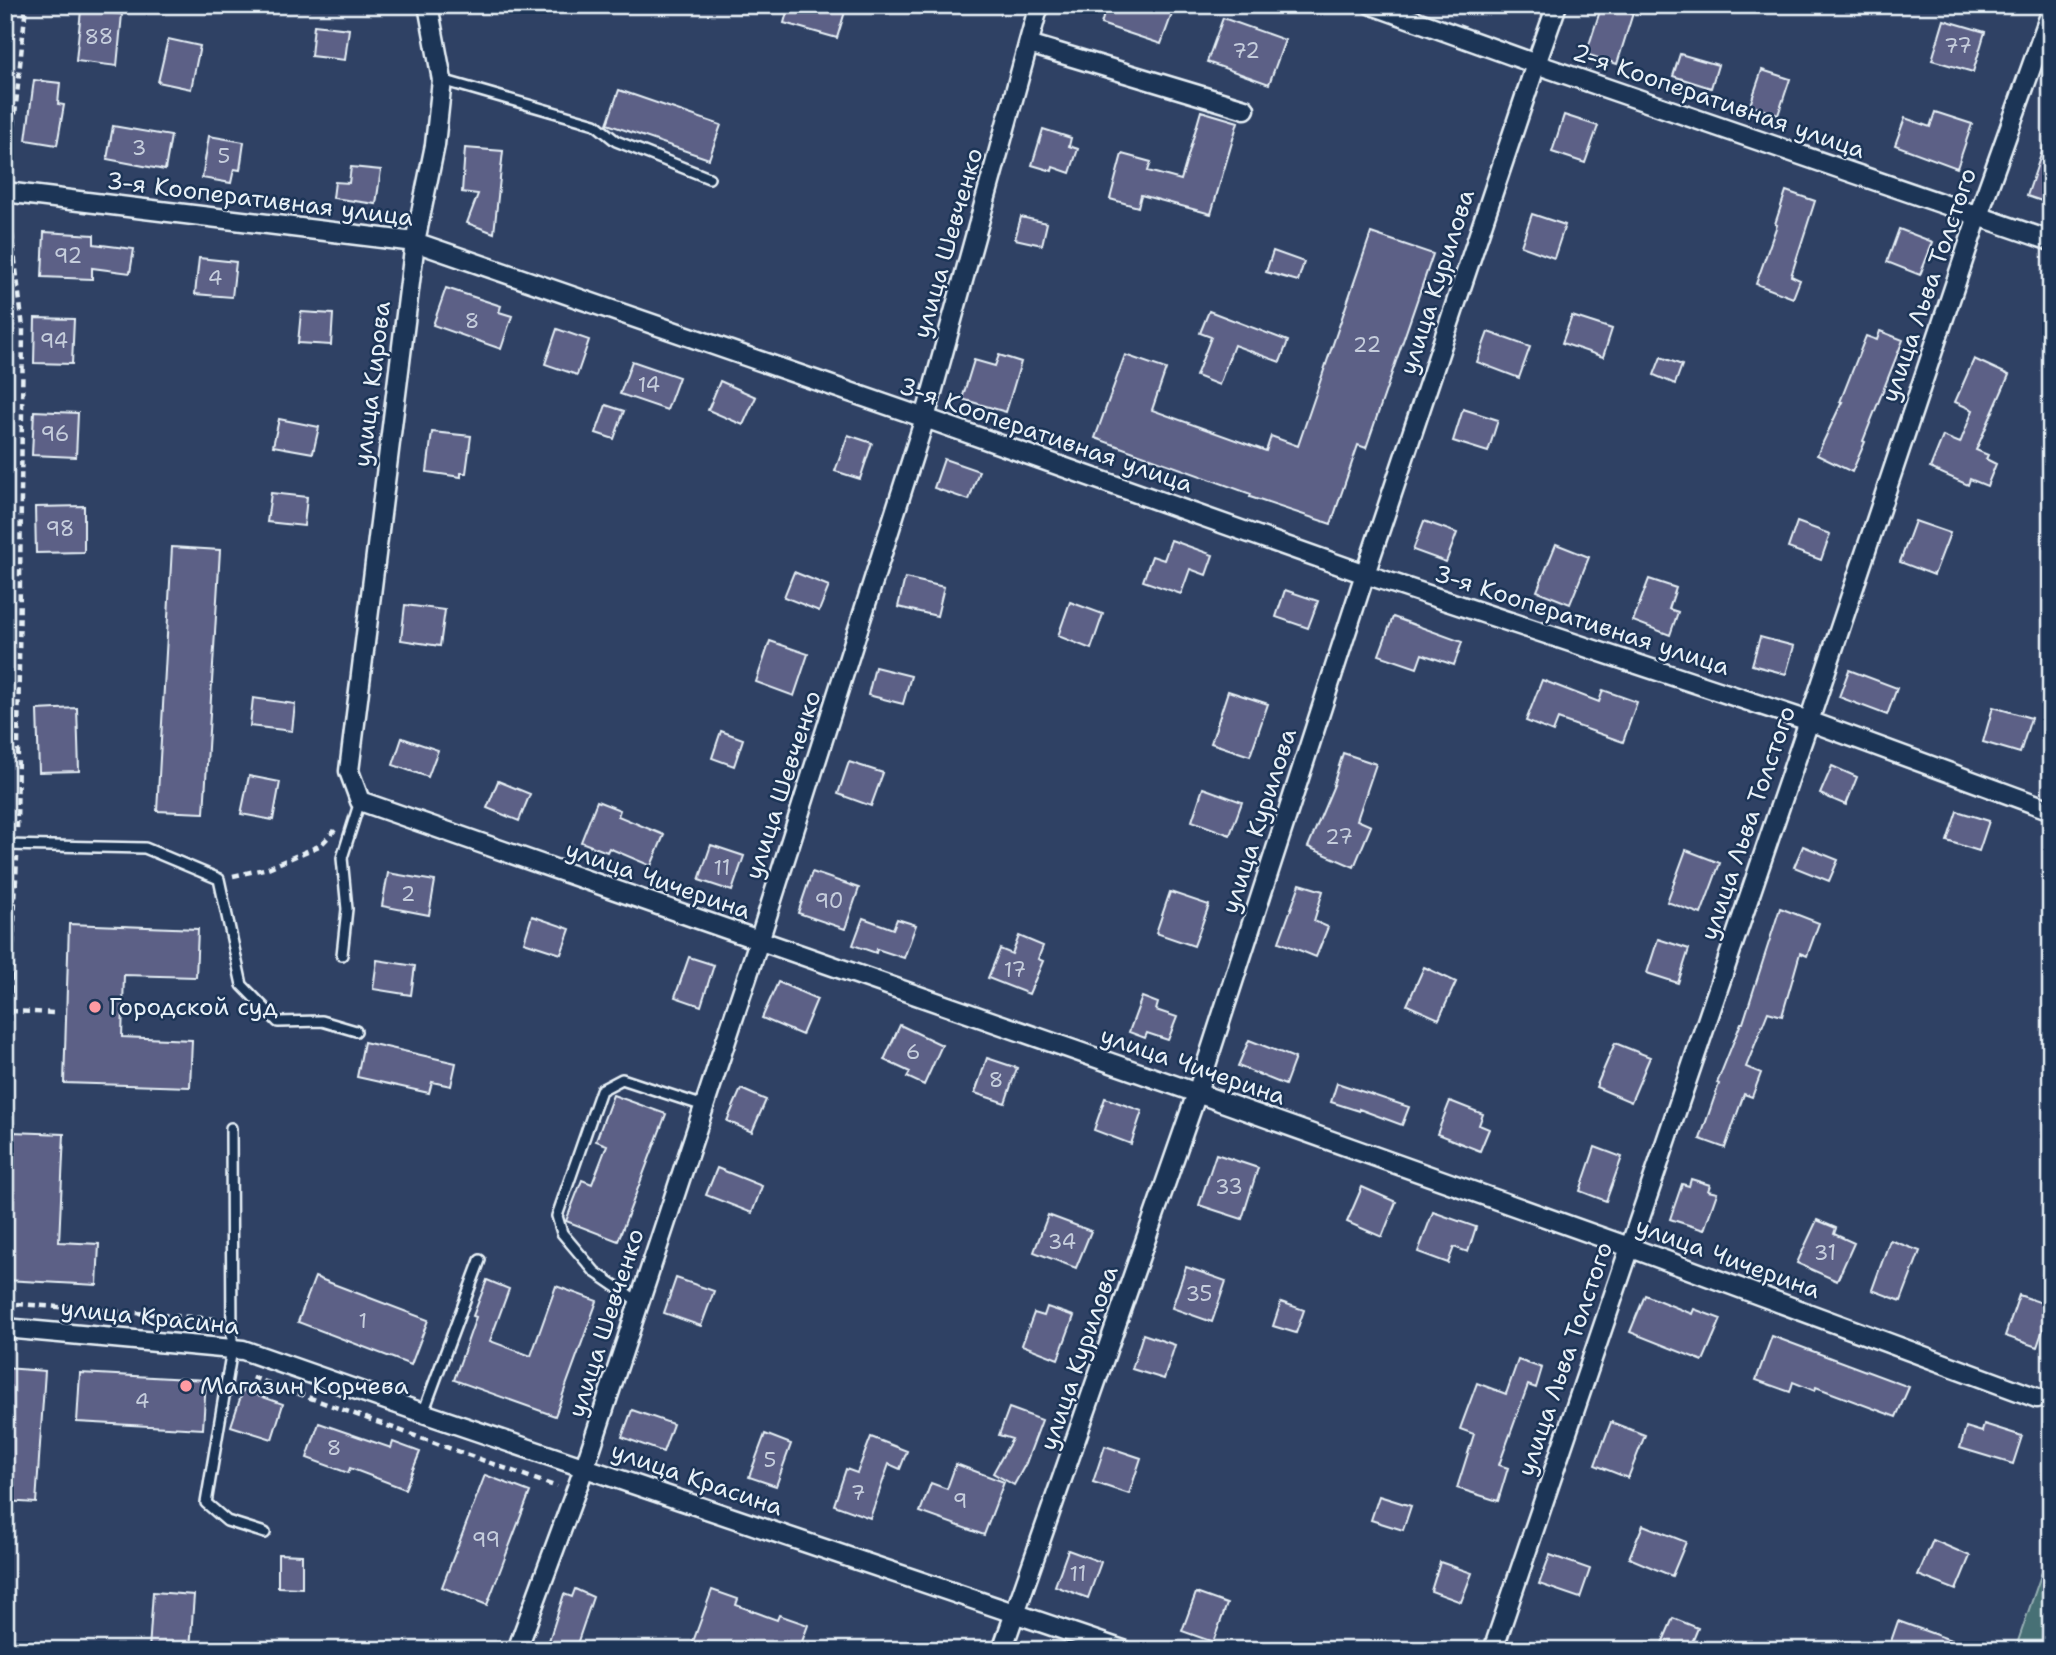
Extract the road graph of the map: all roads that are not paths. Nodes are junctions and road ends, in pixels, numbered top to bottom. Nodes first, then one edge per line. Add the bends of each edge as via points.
1 (428, 5) edge
2 (1040, 5) edge
3 (1372, 5) edge
4 (1557, 5) edge
5 (2051, 12) edge
6 (1029, 44) junction
7 (1536, 64) junction
8 (442, 80) junction
9 (1245, 109) dead end
10 (709, 178) dead end
11 (6, 192) edge
12 (1978, 216) junction
13 (2051, 241) edge
14 (415, 242) junction
15 (925, 418) junction
16 (1365, 574) junction
17 (1809, 721) junction
18 (360, 801) junction
19 (2051, 810) edge
20 (5, 845) edge
21 (759, 941) junction
22 (342, 955) dead end
23 (356, 1031) dead end
24 (1197, 1093) junction
25 (704, 1106) junction
26 (232, 1128) dead end
27 (1629, 1247) junction
28 (480, 1260) dead end
29 (639, 1303) junction
30 (5, 1328) edge
31 (232, 1349) junction
32 (2037, 1398) dead end
33 (423, 1413) junction
34 (585, 1466) junction
35 (265, 1533) dead end
36 (1015, 1613) junction
37 (517, 1650) edge
38 (1002, 1650) edge
39 (1123, 1650) edge
40 (1493, 1650) edge

1 - 8 street, улица Кирова
2 - 6 street, улица Шевченко
3 - 7 street, 2-я Кооперативная улица
4 - 7 street, улица Курилова
5 - 12 street, улица Льва Толстого
6 - 9 street
6 - 15 street, улица Шевченко
7 - 12 street, 2-я Кооперативная улица
7 - 16 street, улица Курилова
8 - 10 lane via 595,124 616,141
8 - 14 street, улица Кирова via 435,145
11 - 14 street, 3-я Кооперативная улица
12 - 13 street, 2-я Кооперативная улица
12 - 17 street, улица Льва Толстого
14 - 15 street, 3-я Кооперативная улица
14 - 18 street, улица Кирова via 349,771
15 - 16 street, 3-я Кооперативная улица
15 - 21 street, улица Шевченко
16 - 17 street, 3-я Кооперативная улица
16 - 24 street, улица Курилова
17 - 19 street, 3-я Кооперативная улица
17 - 27 street, улица Льва Толстого
18 - 21 street, улица Чичерина
18 - 22 lane via 342,859 347,909
20 - 23 lane via 145,848 219,878 242,985 278,1022 322,1021
21 - 24 street, улица Чичерина
21 - 25 street, улица Шевченко
24 - 27 street, улица Чичерина
24 - 36 street, улица Курилова
25 - 29 street, улица Шевченко
25 - 29 lane via 622,1079 601,1090 556,1216 562,1233 595,1272
26 - 31 lane
27 - 32 street, улица Чичерина
27 - 40 street, улица Льва Толстого
28 - 33 lane
29 - 34 street, улица Шевченко
30 - 31 street, улица Красина
31 - 33 street, улица Красина
31 - 35 lane via 206,1503 227,1521
33 - 34 street, улица Красина
34 - 36 street, улица Красина
34 - 37 street, улица Шевченко
36 - 38 street, улица Курилова
36 - 39 street, улица Красина

